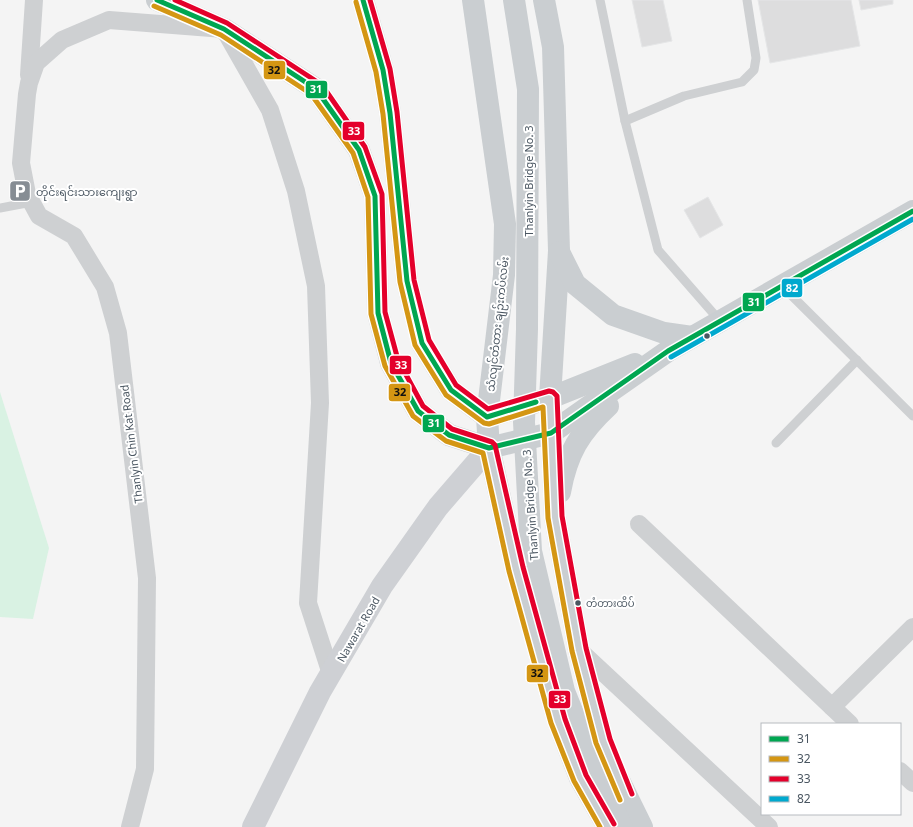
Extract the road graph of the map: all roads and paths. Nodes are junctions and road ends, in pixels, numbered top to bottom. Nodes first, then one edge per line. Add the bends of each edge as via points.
1 (34, 0) edge
2 (157, 0) edge
3 (473, 0) edge
4 (514, 0) edge
5 (544, 0) edge
6 (600, 0) edge
7 (747, 0) edge
8 (364, 1) edge
9 (224, 29) junction
10 (28, 89) junction
11 (625, 121) junction
12 (32, 202) junction
13 (0, 208) edge
14 (913, 212) edge
15 (559, 251) junction
16 (782, 286) junction
17 (720, 321) junction
18 (692, 337) junction
19 (668, 351) junction
20 (857, 360) junction
21 (550, 398) junction
22 (913, 416) edge
23 (487, 417) junction
24 (551, 433) junction
25 (776, 443) dead end
26 (489, 448) junction
27 (555, 516) junction
28 (639, 524) dead end
29 (913, 627) edge
30 (579, 650) junction
31 (331, 674) junction
32 (832, 707) junction
33 (849, 723) edge
34 (901, 772) edge
35 (913, 784) edge
36 (130, 827) edge
37 (253, 827) edge
38 (608, 827) edge
39 (622, 827) edge
40 (642, 827) edge
41 (769, 827) edge

1 - 10 street
2 - 9 main road
3 - 23 main road, သံလျင်တံတား ချဉ်းကပ်လမ်း via 505,224 504,275
4 - 39 main road, Thanlyin Bridge No. 3, bridge via 528,89 524,422 531,551 564,692
5 - 15 main road via 553,47
6 - 11 lane
7 - 11 lane via 756,58 754,70 742,82 684,96
8 - 23 main road via 383,70 390,113 407,281 422,343 451,390
9 - 10 street via 109,20 62,40 36,63
9 - 26 main road via 316,89 359,150 375,196 378,313 391,363 418,411 449,436
9 - 31 street via 270,110 296,191 316,286 320,403 308,603
10 - 12 street, Thanlyin Chin Kat Road via 21,163
11 - 17 lane via 658,250
12 - 13 lane
12 - 36 street, Thanlyin Chin Kat Road via 39,216 74,236 105,287 118,333 147,578 145,769
14 - 16 main road
15 - 18 main road via 575,284 613,315 664,333
15 - 21 main road
16 - 17 main road
16 - 20 lane
17 - 18 main road
18 - 19 main road
19 - 21 main road
19 - 24 main road
19 - 27 main road via 589,423 575,445 563,477
20 - 22 lane
20 - 25 lane
21 - 23 main road
21 - 24 main road
23 - 26 main road, သံလျင်တံတား ချဉ်းကပ်လမ်း
24 - 26 main road
24 - 27 main road
26 - 31 main road, Nawarat Road via 438,507 382,586
26 - 38 main road, သံလျင်တံတား ချဉ်းကပ်လမ်း via 516,569 558,721 580,778
27 - 30 main road
28 - 32 street
29 - 32 street
30 - 40 main road via 603,741
30 - 41 street
31 - 37 main road, Nawarat Road
32 - 33 street
34 - 35 street

